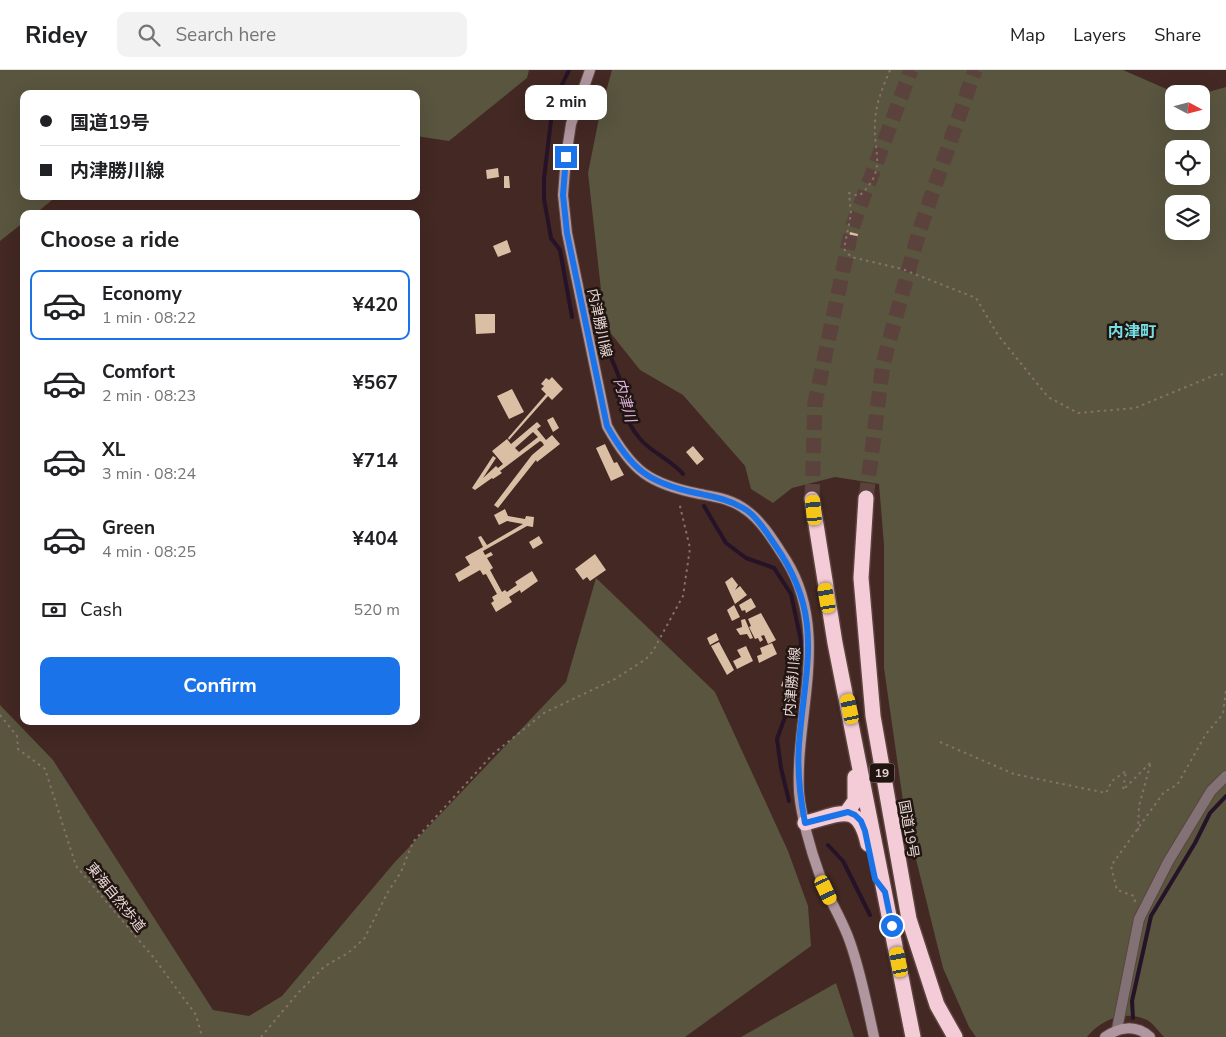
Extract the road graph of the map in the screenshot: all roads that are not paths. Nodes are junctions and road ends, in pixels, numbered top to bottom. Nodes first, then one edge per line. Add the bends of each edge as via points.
1 (590, 70) edge
2 (866, 498) tunnel mouth
3 (812, 499) tunnel mouth
4 (855, 736) junction
5 (1226, 776) edge
6 (848, 812) junction
7 (805, 823) junction
8 (885, 892) junction
9 (1116, 1029) junction
10 (874, 1037) edge
11 (914, 1037) edge
12 (955, 1037) edge
13 (1105, 1037) edge
14 (1150, 1037) edge

1 - 7 main road, 内津勝川線 via 571,124 563,195 567,233 607,426 621,451 637,470 662,484 727,499 746,510 786,561 803,598 809,626 810,657 799,746 799,794
2 - 12 highway, 国道19号 / 19 via 861,578 873,716 909,919 937,1005
3 - 4 highway, 19 via 826,591
4 - 6 highway via 850,751 856,794
4 - 8 highway, 19
5 - 9 street via 1211,791 1168,862 1139,919
6 - 7 highway
6 - 8 highway via 861,821 875,879
7 - 10 main road, 内津勝川線 via 819,873 850,941
8 - 11 highway, 19
9 - 13 main road
9 - 14 main road via 1137,1030

